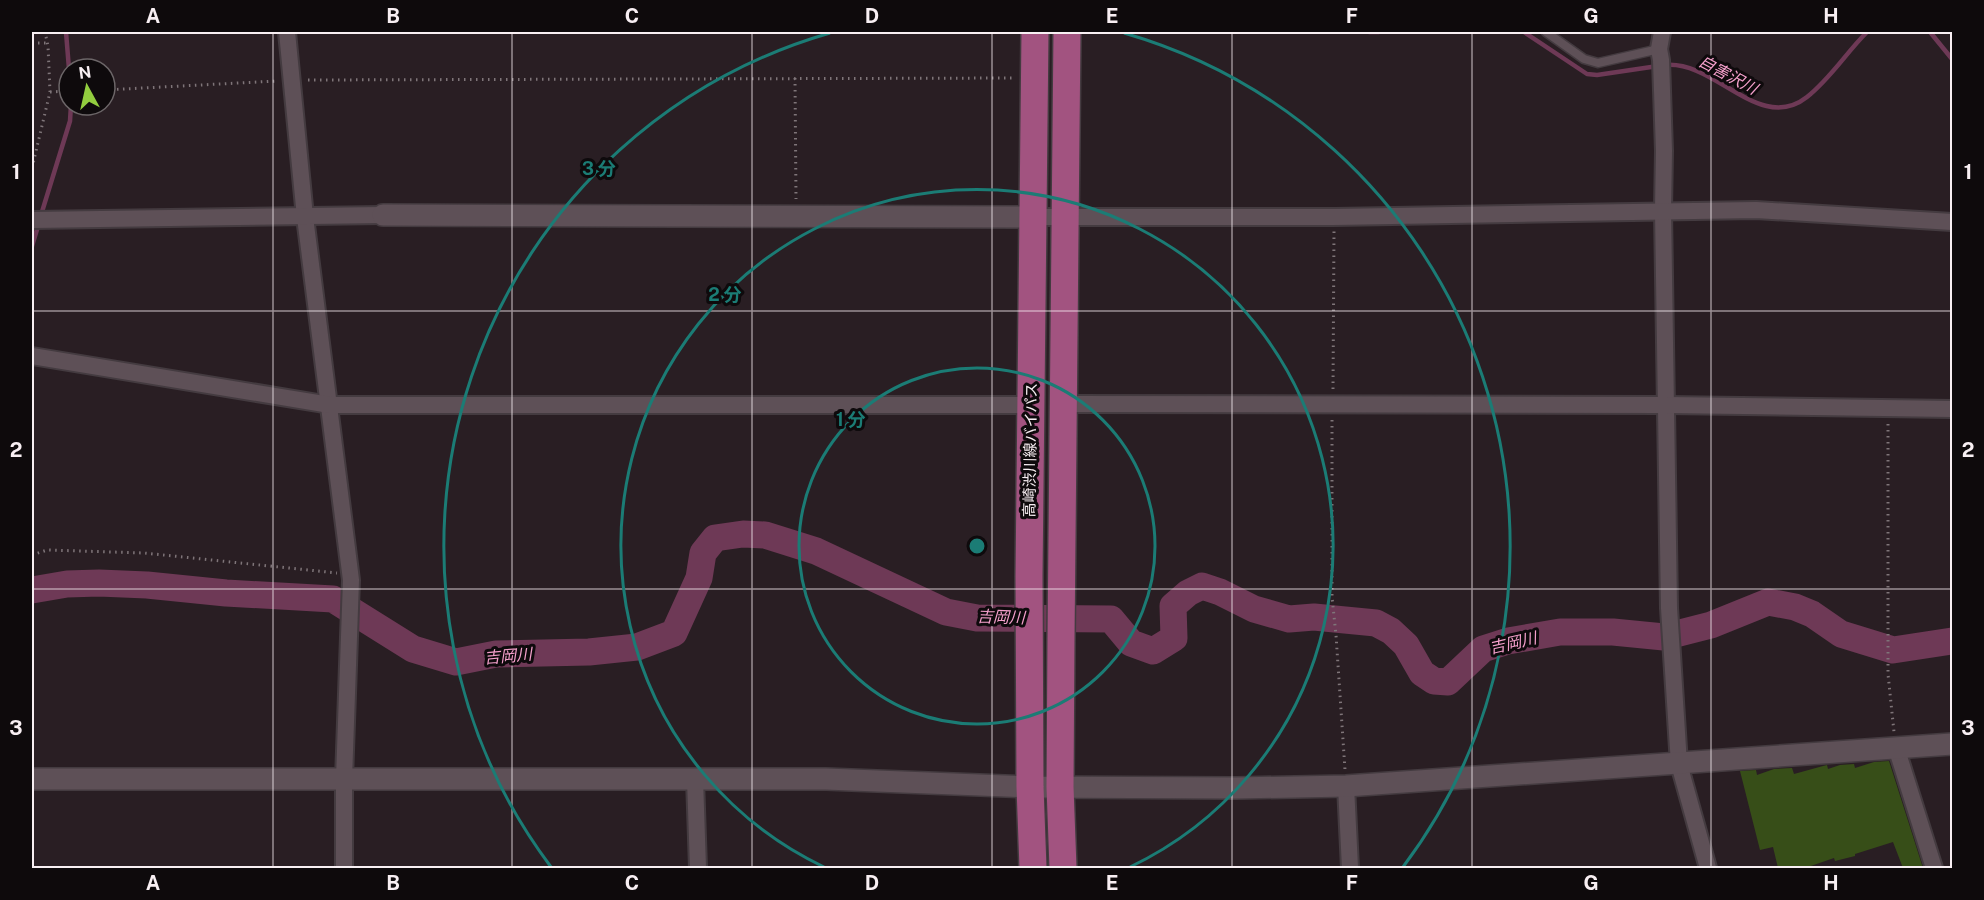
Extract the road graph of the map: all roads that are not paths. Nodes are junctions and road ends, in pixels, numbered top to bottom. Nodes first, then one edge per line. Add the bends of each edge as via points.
1 (287, 32) edge
2 (1035, 32) edge
3 (1067, 32) edge
4 (1546, 32) edge
5 (1662, 32) edge
6 (1660, 55) junction
7 (1663, 210) junction
8 (383, 215) joint
9 (1065, 216) junction
10 (305, 217) junction
11 (1033, 217) junction
12 (32, 220) edge
13 (1953, 222) edge
14 (32, 356) edge
15 (1063, 404) junction
16 (330, 405) junction
17 (1031, 405) junction
18 (1667, 405) junction
19 (1953, 408) edge
20 (1953, 744) edge
21 (1896, 747) junction
22 (1679, 764) junction
23 (32, 779) edge
24 (344, 779) junction
25 (695, 779) junction
26 (1346, 786) junction
27 (1060, 787) junction
28 (1030, 788) junction
29 (344, 868) edge
30 (698, 868) edge
31 (1033, 868) edge
32 (1063, 868) edge
33 (1350, 868) edge
34 (1708, 868) edge
35 (1934, 868) edge

1 - 10 street
2 - 11 main road, 高崎渋川線バイパス
3 - 9 main road
4 - 6 lane via 1584,59 1598,63
5 - 6 street
6 - 7 street via 1665,151
7 - 9 street via 1334,217
7 - 13 street via 1756,210
7 - 18 street
8 - 10 street
8 - 11 street
9 - 11 street
9 - 15 main road
10 - 12 street
10 - 16 street
11 - 17 main road, 高崎渋川線バイパス
14 - 16 street
15 - 18 street
15 - 27 main road
16 - 17 street
16 - 24 street via 351,577
17 - 28 main road, 高崎渋川線バイパス
18 - 19 street
18 - 22 street via 1669,609
20 - 21 street
21 - 22 street
21 - 35 street
22 - 26 street
22 - 34 street
23 - 24 street
24 - 25 street
24 - 29 street
25 - 28 street via 826,779
25 - 30 street
26 - 27 street
26 - 33 street
27 - 28 street
27 - 32 main road
28 - 31 main road, 高崎渋川線バイパス

